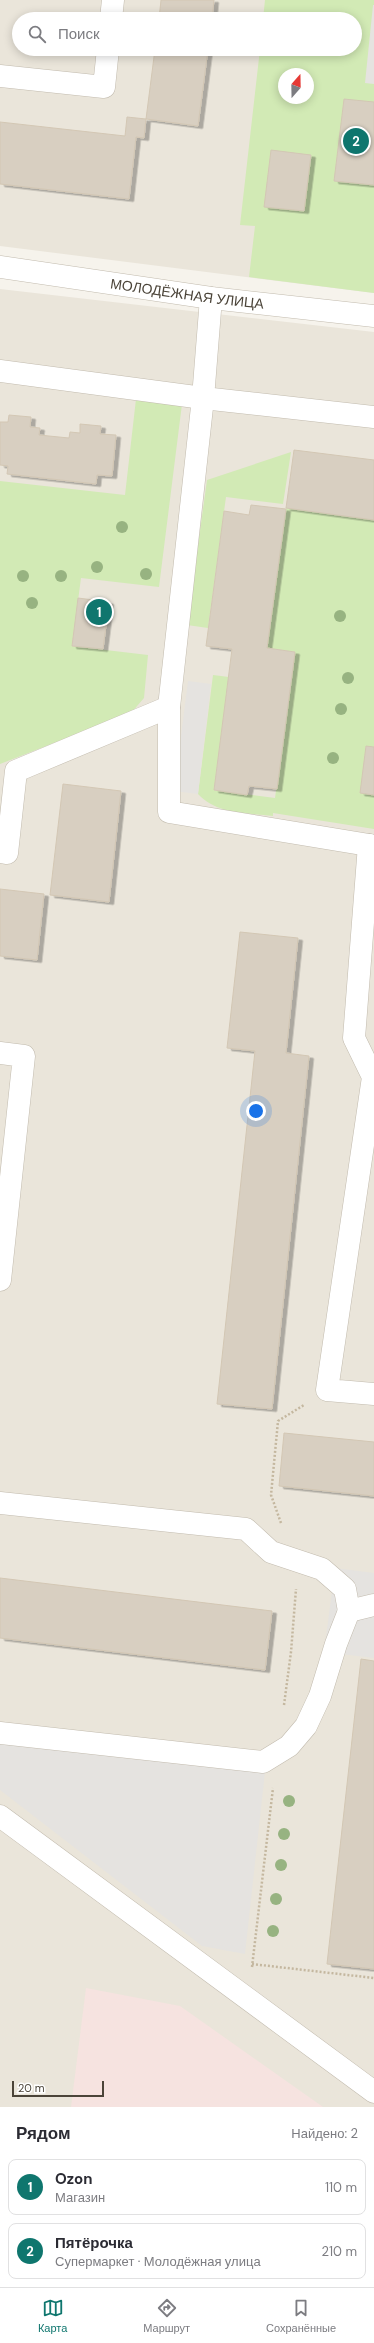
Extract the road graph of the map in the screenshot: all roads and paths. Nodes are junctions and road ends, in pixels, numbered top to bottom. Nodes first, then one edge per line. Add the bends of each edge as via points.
1 (113, 0) edge
2 (112, 12) edge
3 (107, 56) edge
4 (0, 76) edge
5 (0, 267) edge
6 (211, 298) junction
7 (374, 316) edge
8 (0, 371) edge
9 (203, 398) junction
10 (374, 417) edge
11 (169, 706) junction
12 (372, 846) edge
13 (0, 852) edge
14 (0, 1053) edge
15 (374, 1077) edge
16 (0, 1280) edge
17 (327, 1390) junction
18 (374, 1394) edge
19 (271, 1495) dead end
20 (0, 1503) edge
21 (374, 1605) edge
22 (350, 1611) junction
23 (0, 1733) edge
24 (0, 1816) edge
25 (245, 1963) dead end
26 (374, 1978) edge
27 (374, 2092) edge

1 - 2 street
3 - 4 street via 104,87
5 - 6 street, МОЛОДЁЖНАЯ УЛИЦА
6 - 7 street, МОЛОДЁЖНАЯ УЛИЦА
6 - 9 street
8 - 9 street
9 - 10 street
9 - 11 street
11 - 12 street via 168,812
11 - 13 street via 16,771 7,853
12 - 15 street via 354,1038
14 - 16 street via 24,1056
15 - 17 street
17 - 18 street
17 - 19 path via 278,1421
20 - 22 street via 246,1529 271,1552 322,1569 345,1588
21 - 22 street
22 - 23 street via 336,1644 320,1696 306,1726 289,1746 263,1762
24 - 27 street
25 - 26 path

